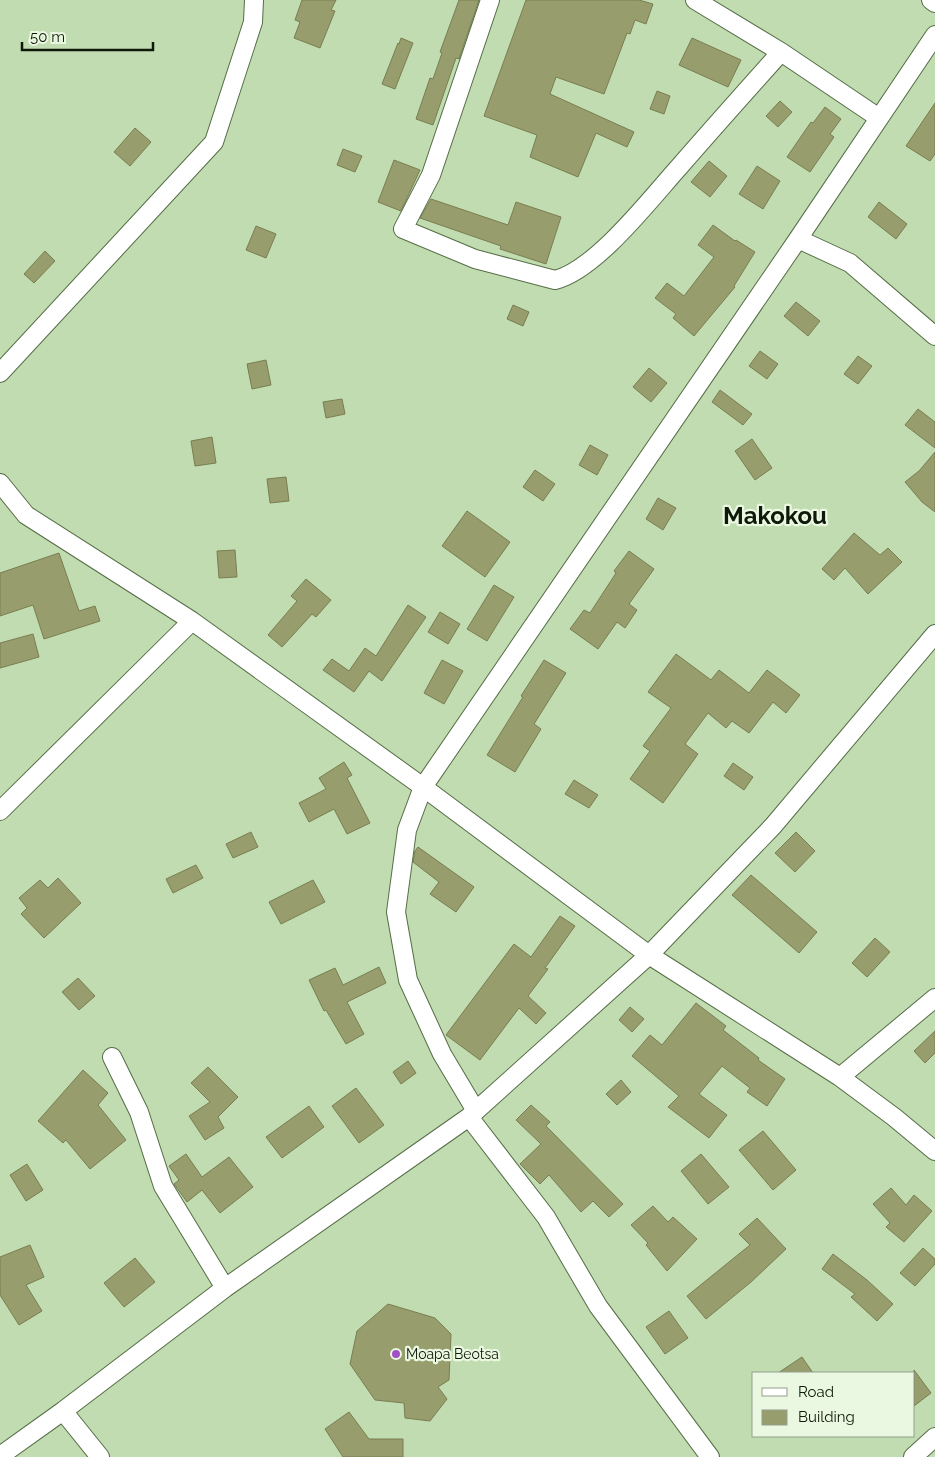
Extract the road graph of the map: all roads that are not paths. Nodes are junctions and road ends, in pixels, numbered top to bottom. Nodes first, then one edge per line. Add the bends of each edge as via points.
1 (254, 0) edge
2 (490, 0) edge
3 (695, 0) edge
4 (930, 0) edge
5 (935, 2) edge
6 (935, 35) edge
7 (781, 52) junction
8 (879, 118) junction
9 (798, 239) junction
10 (935, 336) edge
11 (0, 373) edge
12 (0, 483) edge
13 (192, 621) junction
14 (934, 635) edge
15 (423, 787) junction
16 (0, 811) edge
17 (649, 955) junction
18 (935, 998) edge
19 (112, 1057) dead end
20 (840, 1077) junction
21 (472, 1114) junction
22 (935, 1150) edge
23 (225, 1288) junction
24 (63, 1411) junction
25 (935, 1436) edge
26 (1, 1452) edge
27 (100, 1457) edge
28 (710, 1457) edge
29 (913, 1457) edge

1 - 11 street via 253,22 214,142
2 - 7 street via 431,174 404,229 475,260 555,280 572,273 610,244
3 - 7 street
4 - 5 street
6 - 8 street
7 - 8 street
8 - 9 street
9 - 10 street via 850,263
9 - 15 street
12 - 13 street via 26,515
13 - 15 street
13 - 16 street
14 - 17 street via 773,826
15 - 17 street
15 - 21 street via 407,830 396,912 408,980
17 - 20 street
17 - 21 street
18 - 20 street
19 - 23 street via 139,1112 162,1186
20 - 22 street
21 - 23 street
21 - 28 street via 546,1217 598,1306
23 - 24 street
24 - 26 street
24 - 27 street
25 - 29 street

